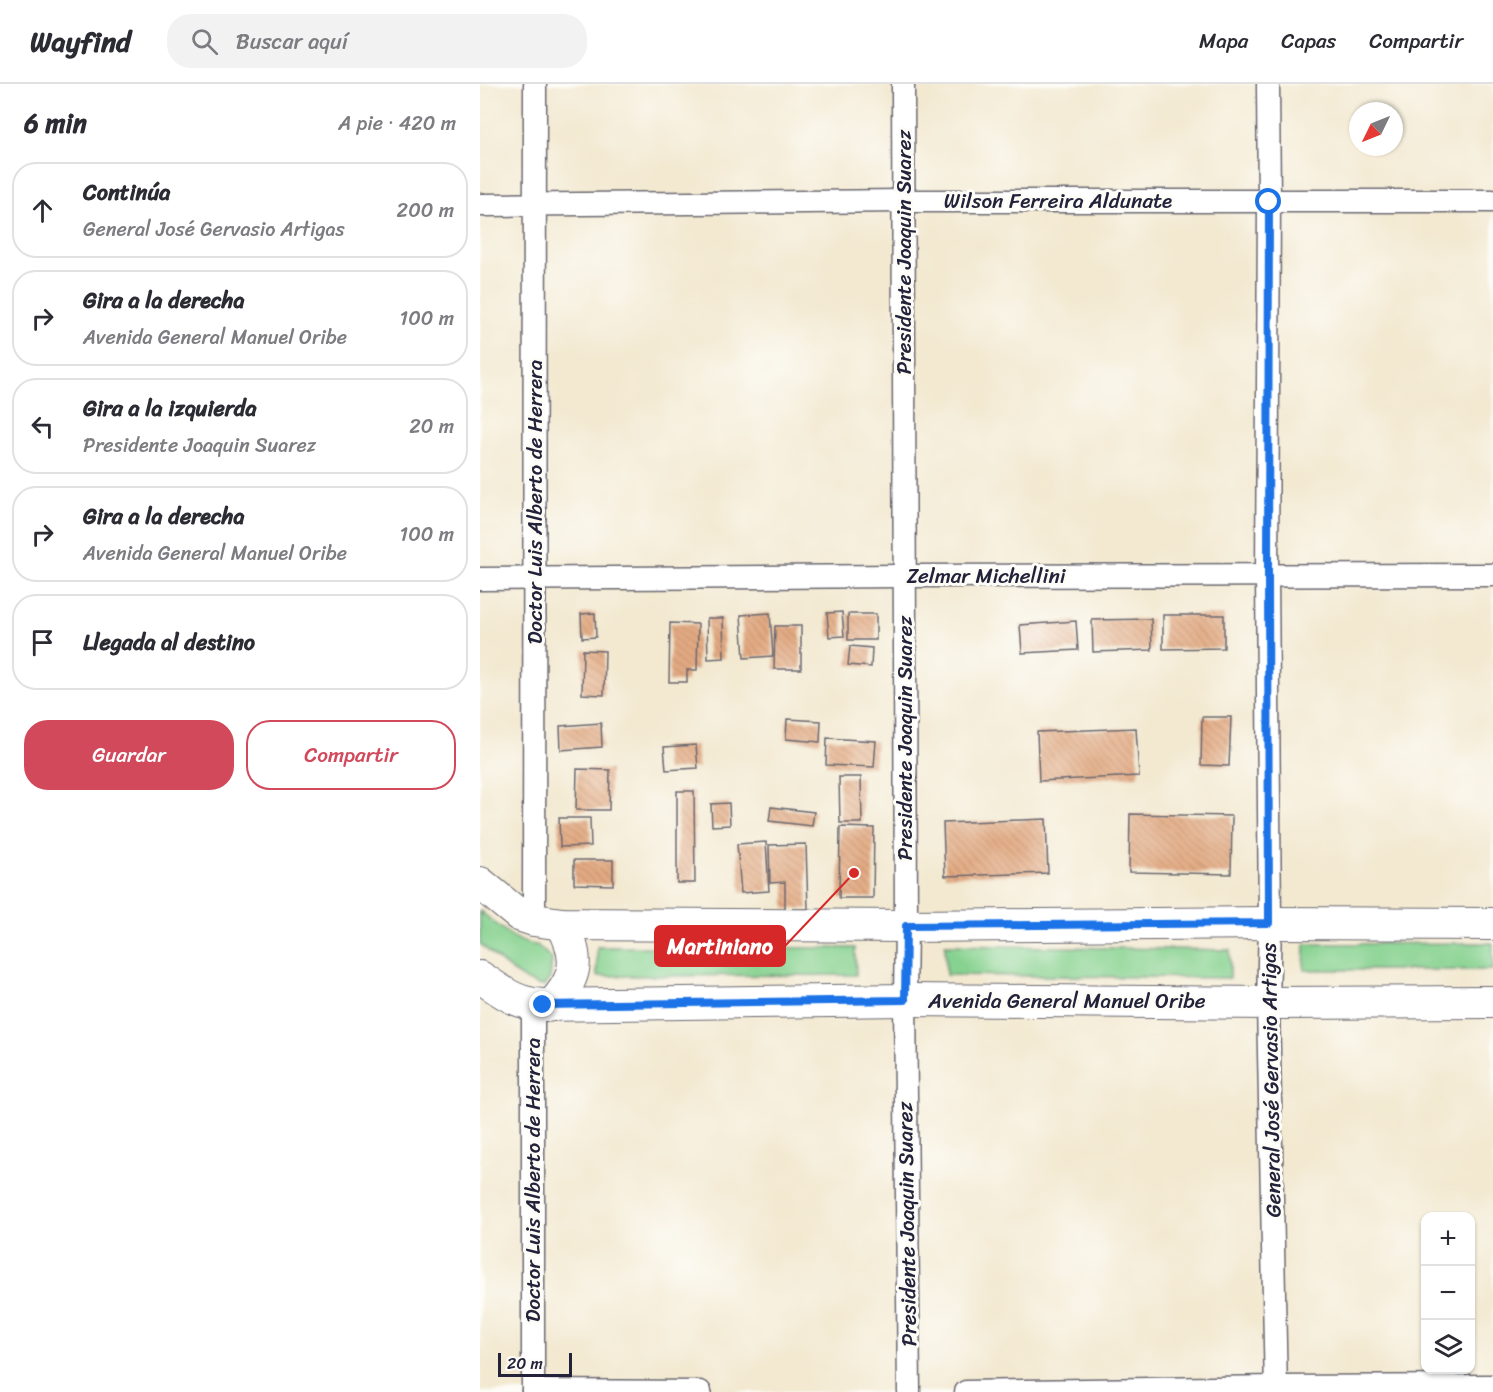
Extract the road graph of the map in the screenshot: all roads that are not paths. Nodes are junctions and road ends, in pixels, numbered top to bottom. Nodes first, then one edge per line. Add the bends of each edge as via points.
1 (535, 84) edge
2 (903, 84) edge
3 (1268, 84) edge
4 (903, 201) junction
5 (1493, 201) edge
6 (1269, 202) junction
7 (535, 204) junction
8 (480, 205) edge
9 (1268, 575) junction
10 (1493, 575) edge
11 (904, 576) junction
12 (480, 579) edge
13 (535, 579) junction
14 (480, 883) edge
15 (548, 922) junction
16 (1269, 923) junction
17 (1493, 924) edge
18 (906, 926) junction
19 (480, 977) edge
20 (905, 1000) junction
21 (1493, 1002) edge
22 (1268, 1003) junction
23 (542, 1005) junction
24 (1493, 1386) edge
25 (1276, 1390) edge
26 (533, 1392) edge
27 (700, 1392) edge
28 (909, 1392) edge
29 (966, 1392) edge

1 - 7 street, Doctor Luis Alberto de Herrera
2 - 4 street, Presidente Joaquin Suarez
3 - 6 street, General José Gervasio Artigas
4 - 6 street, Wilson Ferreira Aldunate
4 - 7 street, Wilson Ferreira Aldunate
4 - 11 street, Presidente Joaquin Suarez
5 - 6 street, Wilson Ferreira Aldunate
6 - 9 street, General José Gervasio Artigas
7 - 8 street, Wilson Ferreira Aldunate
7 - 13 street, Doctor Luis Alberto de Herrera
9 - 10 street, Zelmar Michellini
9 - 11 street, Zelmar Michellini
9 - 16 street, General José Gervasio Artigas
11 - 13 street, Zelmar Michellini
11 - 18 street, Presidente Joaquin Suarez
12 - 13 street, Zelmar Michellini
13 - 15 street, Doctor Luis Alberto de Herrera
14 - 15 main road via 519,915
15 - 18 main road
15 - 23 main road via 570,940 574,958 564,992
16 - 17 main road
16 - 18 main road
16 - 22 street, General José Gervasio Artigas
18 - 20 street, Presidente Joaquin Suarez
19 - 23 main road via 509,997
20 - 22 main road, Avenida General Manuel Oribe
20 - 23 main road, Avenida General Manuel Oribe
20 - 28 street, Presidente Joaquin Suarez
21 - 22 main road, Avenida General Manuel Oribe
22 - 25 street, General José Gervasio Artigas
23 - 26 street, Doctor Luis Alberto de Herrera
24 - 25 street
25 - 29 street
26 - 27 street

